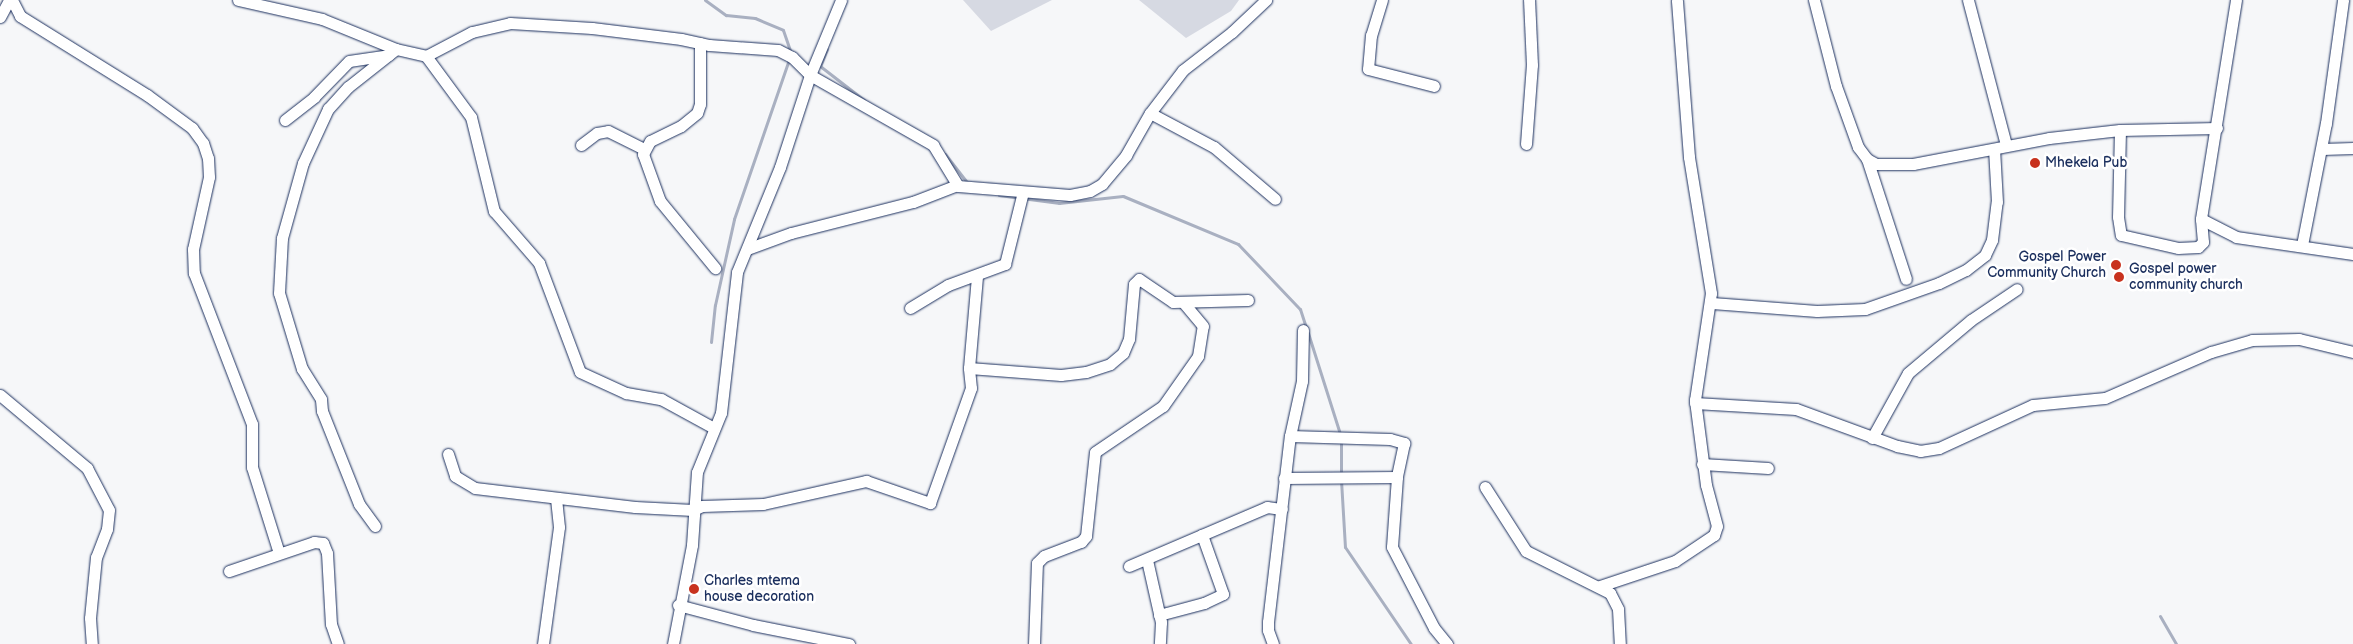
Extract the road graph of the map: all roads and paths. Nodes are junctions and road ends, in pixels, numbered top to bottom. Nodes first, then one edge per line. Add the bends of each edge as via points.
1 (11, 0) edge
2 (238, 0) edge
3 (841, 0) edge
4 (1266, 0) edge
5 (1382, 0) edge
6 (1529, 0) edge
7 (1677, 0) edge
8 (1814, 0) edge
9 (1968, 0) edge
10 (2236, 0) edge
11 (2343, 0) edge
12 (0, 17) edge
13 (700, 43) junction
14 (392, 52) junction
15 (426, 56) junction
16 (810, 75) junction
17 (1434, 86) dead end
18 (1150, 112) junction
19 (285, 120) dead end
20 (2217, 128) junction
21 (2120, 130) junction
22 (1526, 144) dead end
23 (581, 145) dead end
24 (2006, 145) junction
25 (2353, 148) edge
26 (644, 149) junction
27 (1994, 149) junction
28 (2322, 149) junction
29 (1867, 160) junction
30 (957, 185) junction
31 (1023, 192) junction
32 (1275, 200) dead end
33 (2201, 219) junction
34 (2302, 245) junction
35 (747, 250) junction
36 (2353, 254) edge
37 (716, 268) dead end
38 (977, 277) junction
39 (1906, 279) dead end
40 (2017, 289) dead end
41 (1248, 300) dead end
42 (1184, 303) junction
43 (1712, 303) junction
44 (910, 308) dead end
45 (1303, 330) dead end
46 (2353, 352) edge
47 (969, 368) junction
48 (0, 394) edge
49 (1695, 404) junction
50 (714, 428) junction
51 (1290, 436) junction
52 (1872, 438) junction
53 (448, 454) dead end
54 (1702, 464) junction
55 (1768, 468) dead end
56 (1397, 477) junction
57 (1284, 478) junction
58 (1485, 487) dead end
59 (556, 498) junction
60 (1282, 509) junction
61 (693, 510) junction
62 (375, 526) dead end
63 (1202, 535) junction
64 (279, 553) junction
65 (1147, 560) junction
66 (1129, 566) dead end
67 (229, 571) dead end
68 (1600, 586) junction
69 (678, 605) junction
70 (1159, 615) junction
71 (92, 644) edge
72 (338, 644) edge
73 (543, 644) edge
74 (673, 644) edge
75 (849, 644) edge
76 (1034, 644) edge
77 (1160, 644) edge
78 (1274, 644) edge
79 (1447, 644) edge
80 (1620, 644) edge

1 - 12 street
1 - 64 street via 20,16 146,95 192,128 203,143 209,177 193,249 194,274 252,424 252,467
2 - 14 street via 330,21
3 - 16 street
4 - 18 street via 1232,32 1183,70
5 - 17 street via 1371,35 1368,68
6 - 22 street via 1532,65
7 - 43 street via 1688,157
8 - 29 street via 1836,86 1858,147
9 - 24 street
10 - 20 street
11 - 28 street
13 - 15 street via 592,28 510,23 472,32
13 - 16 street via 778,50 792,57
13 - 26 street via 700,104 697,113 681,126 650,141
14 - 15 street
14 - 19 street via 349,61 314,97
14 - 62 street via 348,87 321,121 303,163 285,224 279,293 302,369 321,399 322,411 359,504
15 - 50 street via 471,117 494,212 539,263 580,372 626,393 661,399
16 - 30 street via 933,145
16 - 35 street via 780,167
18 - 31 street via 1126,155 1095,189 1070,195
18 - 32 street via 1203,140
20 - 21 street
20 - 33 street
21 - 24 street
21 - 33 street via 2118,217 2121,235 2178,248 2198,247 2202,242
23 - 26 street via 597,133 608,132
24 - 27 street
25 - 28 street
26 - 37 street via 644,163 660,201
27 - 29 street via 1913,164 1885,166
27 - 43 street via 1997,202 1992,240 1985,255 1966,270 1865,309 1817,311
28 - 34 street
29 - 39 street
30 - 31 street
30 - 35 street via 913,202 791,233
31 - 38 street via 1007,260 1001,267
33 - 34 street via 2236,237
34 - 36 street
35 - 50 street via 737,272 721,413
38 - 44 street via 948,285
38 - 47 street
40 - 52 street via 1971,320 1908,373
41 - 42 street
42 - 47 street via 1169,301 1144,280 1136,281 1132,324 1126,346 1117,359 1098,369 1061,375
42 - 76 street via 1203,326 1198,356 1163,406 1095,452 1086,536 1081,542 1044,556 1037,563
43 - 49 street via 1695,388
45 - 51 street via 1302,380
46 - 52 street via 2299,339 2252,340 2211,352 2105,398 2033,405 1939,448 1916,450
47 - 61 street via 972,388 930,503 866,481 763,504 702,506
48 - 71 street via 87,468 109,510 107,528 96,557 90,618
49 - 52 street via 1796,409
49 - 54 street
50 - 61 street via 698,472
51 - 56 street via 1401,440 1405,447
51 - 57 street
53 - 59 street via 455,476 475,488
54 - 55 street
54 - 68 street via 1716,522 1714,535 1675,561
56 - 57 street
56 - 79 street via 1392,547 1434,628
57 - 60 street
58 - 68 street via 1526,551
59 - 61 street
59 - 73 street via 559,527
60 - 63 street via 1267,507
60 - 78 street via 1268,622
61 - 69 street via 692,545
63 - 65 street
63 - 70 street via 1223,594 1204,604
64 - 67 street via 264,562
64 - 72 street via 314,542 326,546 331,624
65 - 66 street
65 - 70 street
68 - 80 street via 1616,604
69 - 74 street
69 - 75 street via 753,625
70 - 77 street

